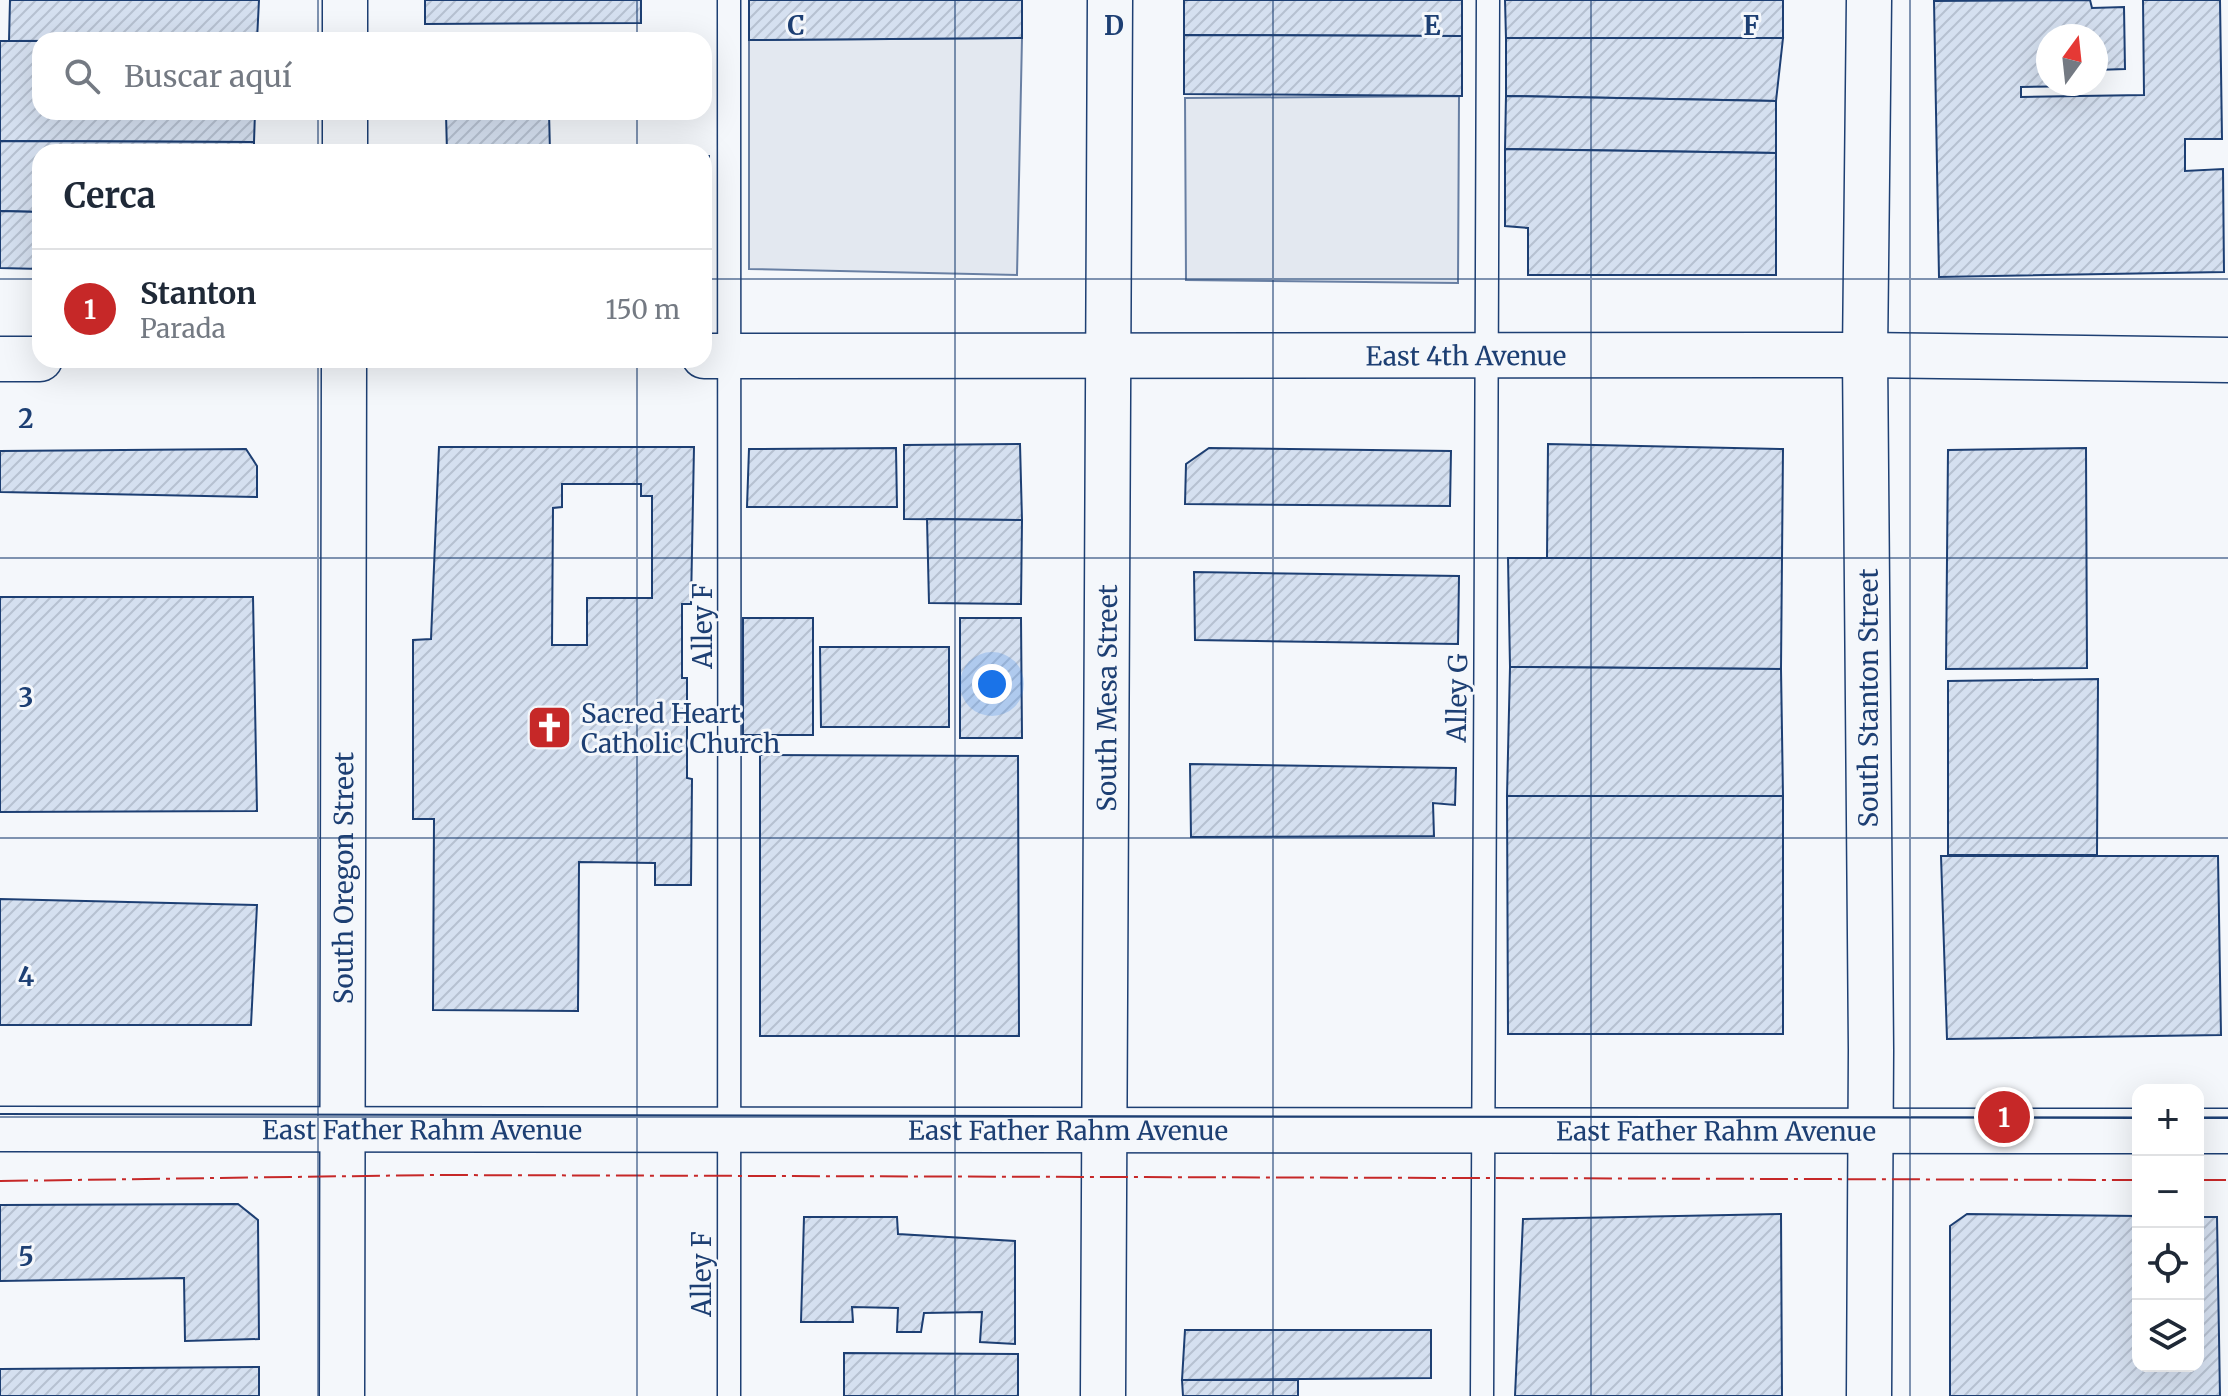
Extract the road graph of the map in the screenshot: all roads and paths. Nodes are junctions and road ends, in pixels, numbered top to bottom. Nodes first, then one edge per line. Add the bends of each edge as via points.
1 (345, 0) edge
2 (729, 0) edge
3 (1110, 0) edge
4 (1488, 0) edge
5 (1869, 0) edge
6 (345, 32) edge
7 (345, 120) edge
8 (345, 144) edge
9 (1865, 355) junction
10 (718, 356) edge
11 (1109, 356) junction
12 (1489, 356) junction
13 (0, 359) edge
14 (32, 359) edge
15 (2228, 360) edge
16 (344, 368) edge
17 (728, 1128) junction
18 (0, 1129) edge
19 (341, 1130) junction
20 (1102, 1130) junction
21 (1482, 1131) junction
22 (1871, 1131) junction
23 (2132, 1131) edge
24 (2204, 1131) edge
25 (2228, 1131) edge
26 (342, 1396) edge
27 (729, 1396) edge
28 (1103, 1396) edge
29 (1482, 1396) edge
30 (1869, 1396) edge

1 - 6 street
2 - 10 lane, Alley F
3 - 11 street, South Mesa Street
4 - 12 lane, Alley G
5 - 9 street, South Stanton Street
7 - 8 street
9 - 12 street, East 4th Avenue
9 - 15 street, East 4th Avenue
9 - 22 street, South Stanton Street
10 - 11 street, East 4th Avenue
10 - 17 lane, Alley F
11 - 12 street, East 4th Avenue
11 - 20 street, South Mesa Street
12 - 21 lane, Alley G
13 - 14 street
16 - 19 street, South Oregon Street
17 - 19 street, East Father Rahm Avenue
17 - 20 street, East Father Rahm Avenue
17 - 27 lane, Alley F
18 - 19 street, East Father Rahm Avenue
19 - 26 street, South Oregon Street
20 - 21 street, East Father Rahm Avenue
20 - 28 street, South Mesa Street
21 - 22 street, East Father Rahm Avenue
21 - 29 lane, Alley G
22 - 23 street, East Father Rahm Avenue
22 - 30 street, South Stanton Street
24 - 25 street

